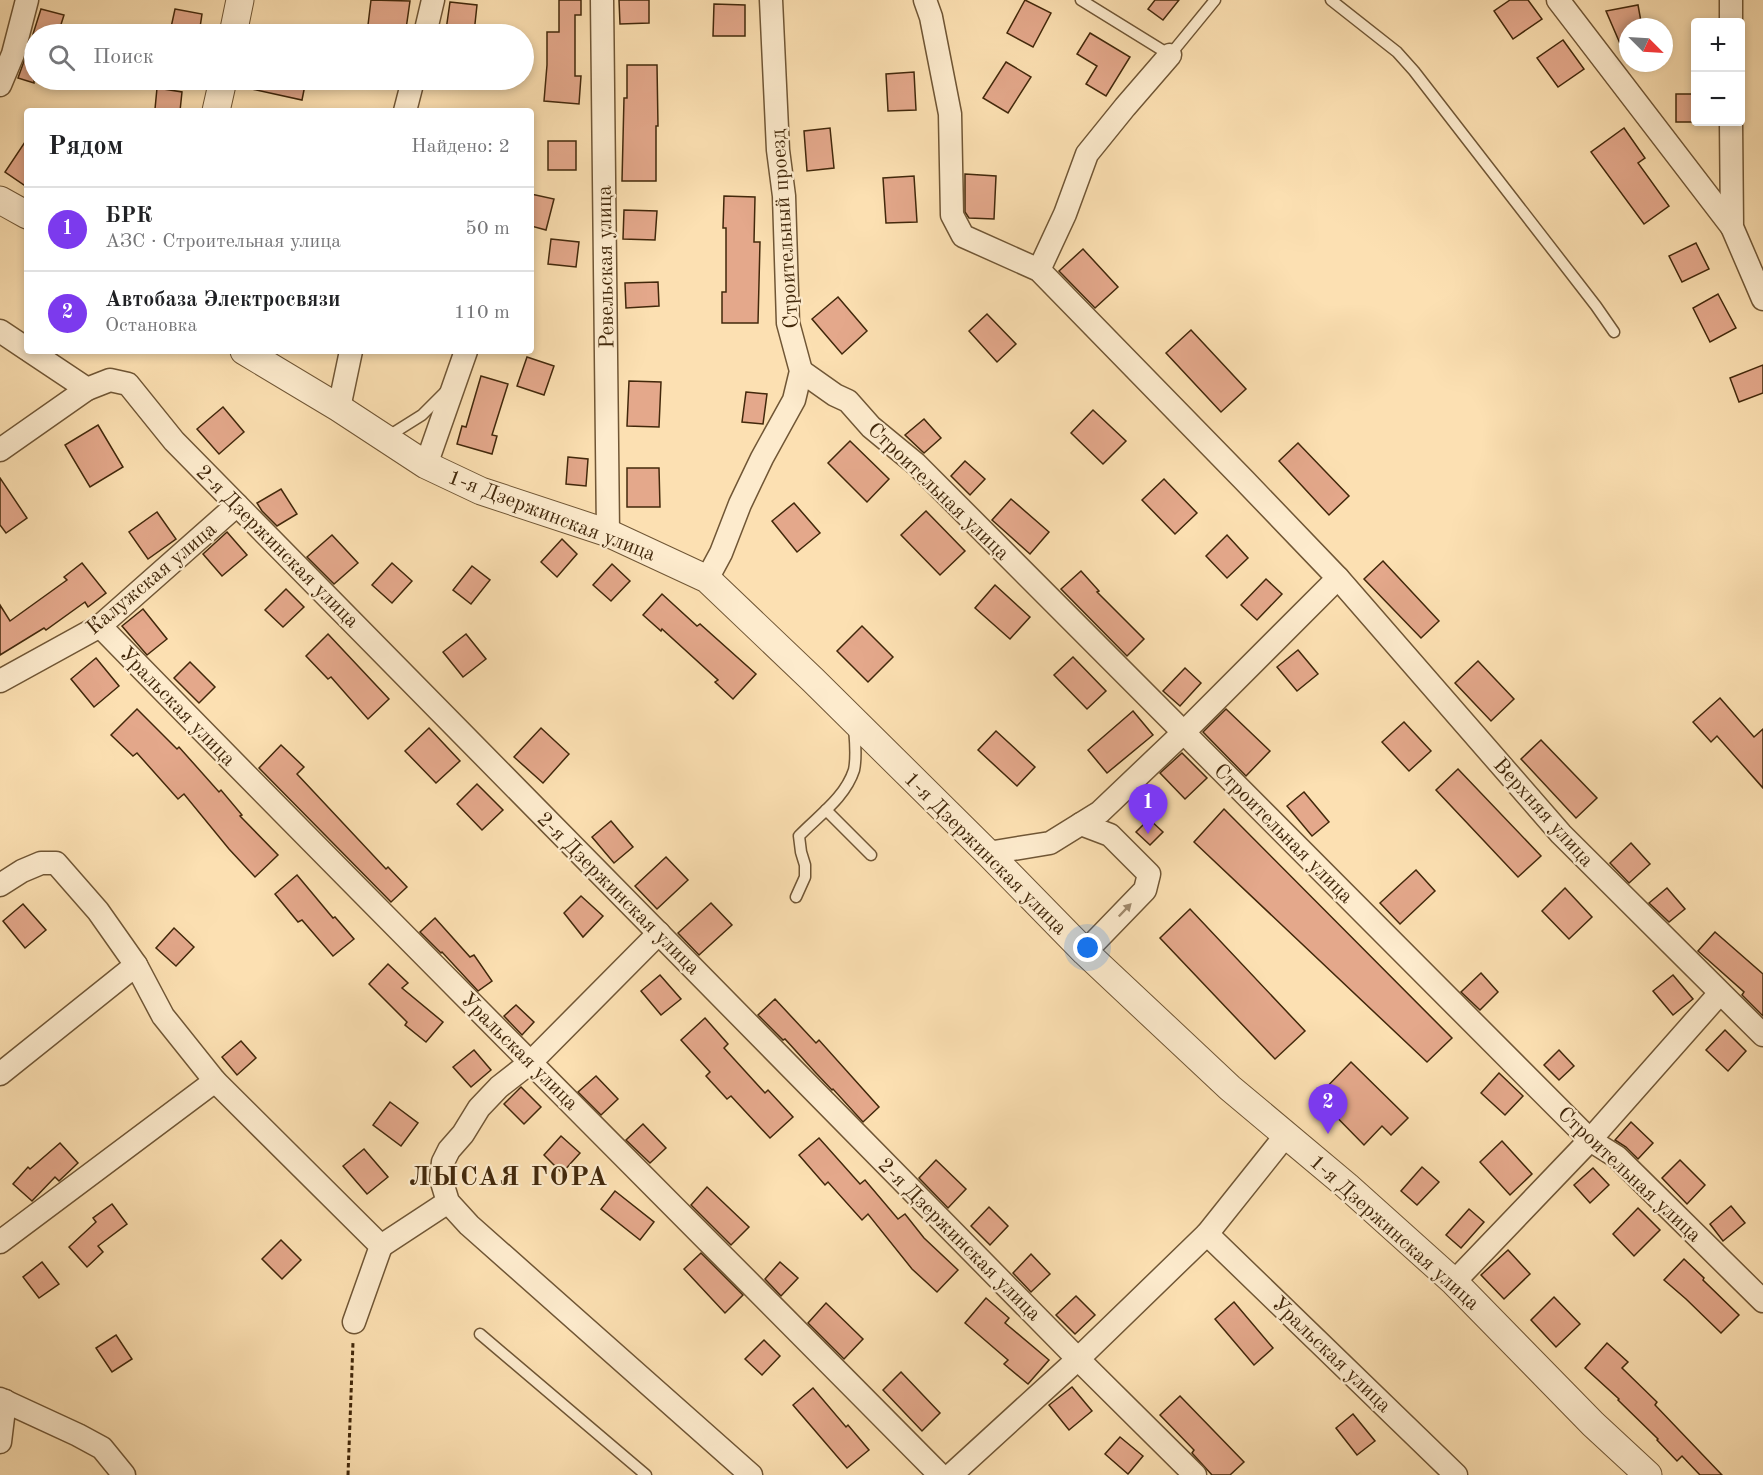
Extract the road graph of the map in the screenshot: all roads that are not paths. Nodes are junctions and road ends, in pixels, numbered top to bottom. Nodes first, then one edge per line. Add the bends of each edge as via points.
1 (27, 0) edge
2 (240, 0) edge
3 (434, 0) edge
4 (602, 0) edge
5 (771, 0) edge
6 (925, 0) edge
7 (1081, 0) edge
8 (1215, 0) edge
9 (1331, 0) edge
10 (1558, 0) edge
11 (1731, 0) edge
12 (1731, 18) edge
13 (234, 24) edge
14 (427, 24) edge
15 (1170, 55) junction
16 (0, 85) edge
17 (221, 90) edge
18 (410, 90) edge
19 (217, 108) edge
20 (406, 108) edge
21 (1731, 126) edge
22 (0, 200) edge
23 (24, 213) edge
24 (1732, 227) junction
25 (1039, 270) junction
26 (1763, 299) edge
27 (0, 331) edge
28 (1614, 332) dead end
29 (24, 347) edge
30 (34, 354) edge
31 (249, 354) edge
32 (350, 354) edge
33 (465, 354) edge
34 (801, 371) junction
35 (455, 383) junction
36 (87, 388) junction
37 (339, 408) junction
38 (385, 438) junction
39 (0, 450) edge
40 (426, 465) junction
41 (237, 505) junction
42 (608, 533) junction
43 (1338, 578) junction
44 (707, 579) junction
45 (100, 626) junction
46 (0, 681) edge
47 (853, 720) junction
48 (1184, 732) junction
49 (826, 810) junction
50 (1081, 824) junction
51 (988, 854) junction
52 (871, 855) dead end
53 (0, 885) edge
54 (796, 897) dead end
55 (659, 933) junction
56 (1085, 952) junction
57 (136, 965) junction
58 (1720, 993) junction
59 (1763, 1035) edge
60 (531, 1062) junction
61 (0, 1074) edge
62 (215, 1081) junction
63 (1286, 1135) junction
64 (1590, 1140) junction
65 (447, 1202) junction
66 (1208, 1234) junction
67 (0, 1242) edge
68 (381, 1246) junction
69 (1454, 1282) junction
70 (1763, 1301) edge
71 (354, 1322) road end
72 (480, 1334) dead end
73 (1078, 1359) junction
74 (3, 1400) edge
75 (0, 1442) edge
76 (124, 1475) edge
77 (646, 1475) edge
78 (751, 1475) edge
79 (940, 1475) edge
80 (951, 1475) edge
81 (1195, 1475) edge
82 (1456, 1475) edge
83 (1648, 1475) edge

1 - 16 street via 13,54
2 - 13 street
3 - 14 street
4 - 42 street, Ревельская улица
5 - 34 street, Строительный проезд via 788,323
6 - 25 street via 950,114 952,215 963,236
7 - 15 lane
8 - 15 lane
9 - 28 lane via 1397,52 1414,71
10 - 24 street
11 - 12 street
15 - 25 street via 1087,154
17 - 19 street
18 - 20 street
21 - 24 street
22 - 23 street
24 - 26 street
25 - 43 street, Верхняя улица
27 - 29 street
30 - 36 street
31 - 37 street, 1-я Дзержинская улица
32 - 37 street
33 - 35 street
34 - 44 street, Строительный проезд via 794,400 762,458
34 - 48 street, Строительная улица via 848,401 916,464
35 - 38 lane via 422,415
35 - 40 street
36 - 39 street
36 - 41 street, 2-я Дзержинская улица via 110,380 128,384 174,441
37 - 38 street, 1-я Дзержинская улица
38 - 40 street, 1-я Дзержинская улица
40 - 42 street, 1-я Дзержинская улица via 481,491
41 - 45 street, Калужская улица
41 - 55 street, 2-я Дзержинская улица
42 - 44 street, 1-я Дзержинская улица
43 - 48 street
43 - 58 street, Верхняя улица via 1561,834
44 - 47 street, 1-я Дзержинская улица
45 - 46 street, Калужская улица
45 - 60 street, Уральская улица
47 - 49 lane via 854,770 843,792
47 - 51 street, 1-я Дзержинская улица
48 - 50 street via 1100,812
48 - 64 street, Строительная улица
49 - 52 lane
49 - 54 lane via 799,836 805,877
50 - 51 street via 1050,843
56 -> 50 street via 1144,890 1149,873 1110,836
51 - 56 street, 1-я Дзержинская улица
53 - 57 street via 41,863 56,863 98,911
55 - 60 street
55 - 73 street, 2-я Дзержинская улица
56 - 63 street, 1-я Дзержинская улица
57 - 61 street
57 - 62 street via 163,1016
58 - 59 street, Верхняя улица
58 - 64 street
60 - 65 street via 479,1108 449,1150 441,1179
60 - 79 street, Уральская улица
62 - 67 street
62 - 68 street
63 - 66 street
63 - 69 street, 1-я Дзержинская улица
64 - 69 street
64 - 70 street, Строительная улица via 1617,1157
65 - 68 street
65 - 78 street
66 - 73 street
66 - 82 street, Уральская улица
68 - 71 street
69 - 83 street, 1-я Дзержинская улица
72 - 77 lane
73 - 80 street
73 - 81 street, 2-я Дзержинская улица
74 - 75 street
74 - 76 street via 102,1448

